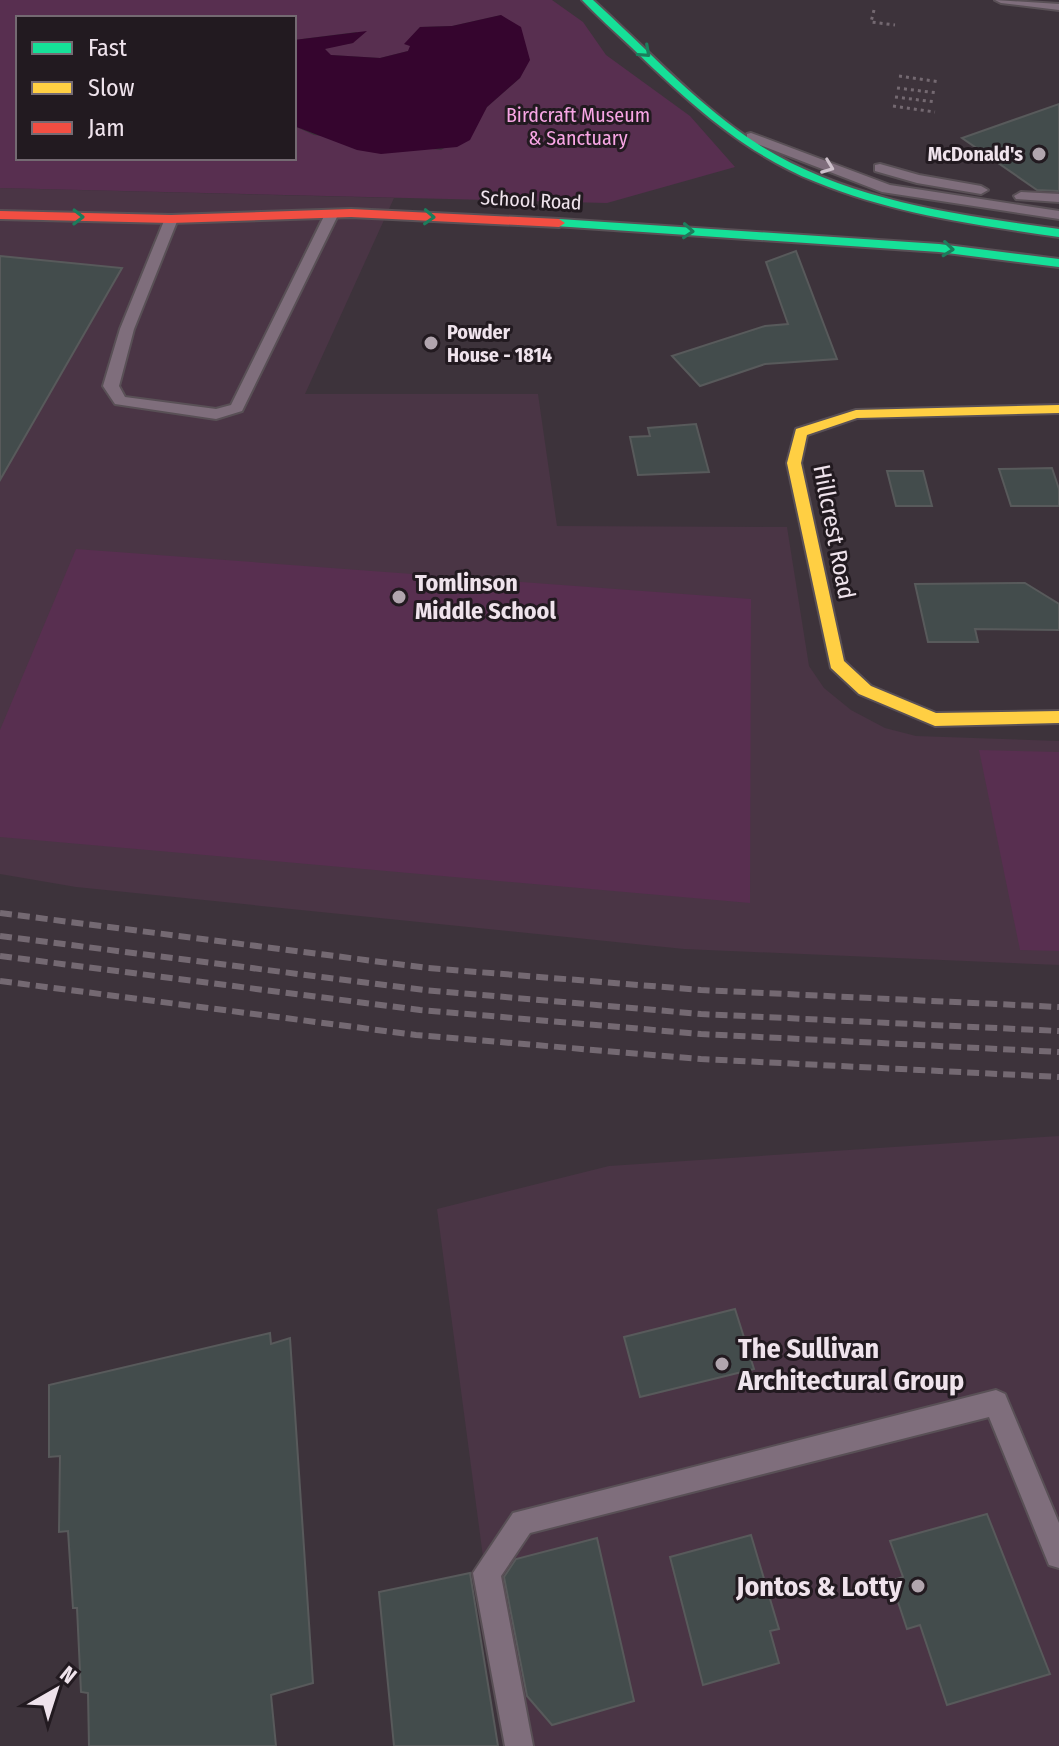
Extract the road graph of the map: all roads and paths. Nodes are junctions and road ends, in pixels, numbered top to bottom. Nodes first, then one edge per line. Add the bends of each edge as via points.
1 (587, 0) edge
2 (1001, 0) edge
3 (1059, 7) edge
4 (874, 10) dead end
5 (895, 25) dead end
6 (899, 76) dead end
7 (940, 82) dead end
8 (897, 88) dead end
9 (938, 93) dead end
10 (895, 97) dead end
11 (936, 102) dead end
12 (893, 106) dead end
13 (935, 112) dead end
14 (729, 128) junction
15 (880, 168) dead end
16 (1059, 198) edge
17 (332, 213) junction
18 (0, 215) edge
19 (1059, 215) edge
20 (171, 219) junction
21 (1059, 233) edge
22 (1059, 263) edge
23 (1059, 409) edge
24 (1059, 717) edge
25 (1059, 1555) edge
26 (519, 1746) edge

1 -> 14 main road
2 - 3 lane
4 - 5 path via 871,22
6 - 7 path
8 - 9 path
10 - 11 path
12 - 13 path
14 -> 19 lane via 887,189
14 - 21 main road via 776,159 875,200 934,215
15 - 16 lane via 945,185
17 - 20 main road, School Road
17 - 20 lane via 237,408 216,414 120,401 111,386 127,329
17 -> 22 main road, School Road via 939,248
18 -> 20 main road, School Road
23 - 24 main road, Hillcrest Road via 856,414 801,432 794,463 837,664 865,690 935,720
25 - 26 lane via 996,1403 522,1522 487,1573

